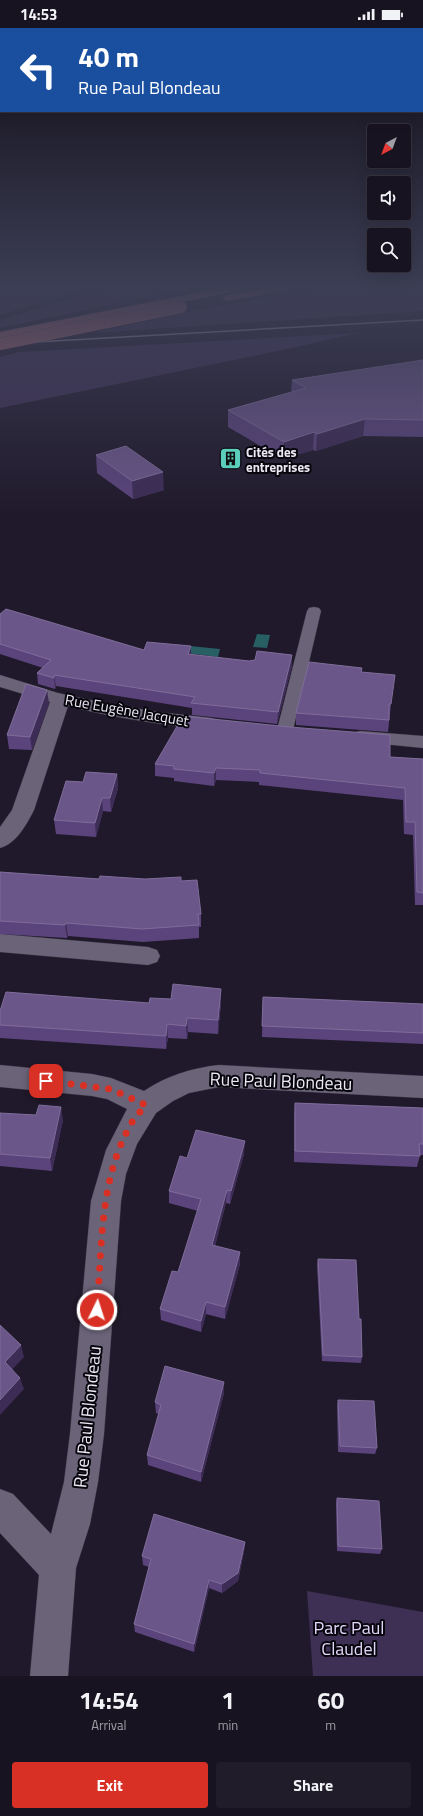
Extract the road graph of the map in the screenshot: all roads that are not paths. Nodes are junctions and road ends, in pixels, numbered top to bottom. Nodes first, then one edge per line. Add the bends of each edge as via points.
1 (314, 611) dead end
2 (0, 681) edge
3 (61, 699) junction
4 (231, 726) edge
5 (277, 730) joint
6 (306, 732) edge
7 (344, 735) edge
8 (423, 742) edge
9 (0, 841) edge
10 (0, 943) edge
11 (148, 956) dead end
12 (0, 1076) edge
13 (423, 1088) edge
14 (146, 1105) junction
15 (0, 1507) edge
16 (58, 1568) junction
17 (49, 1676) edge

1 - 5 lane
2 - 3 street, Rue Eugène Jacquet
3 - 4 street, Rue Eugène Jacquet via 165,719
3 - 9 street via 23,810
5 - 6 street
7 - 8 street
10 - 11 street
12 - 14 street via 111,1089
13 - 14 street, Rue Paul Blondeau via 218,1076 175,1085
14 - 16 street, Rue Paul Blondeau via 132,1123 120,1146 106,1201 82,1482
15 - 16 street
16 - 17 street, Rue Paul Blondeau

